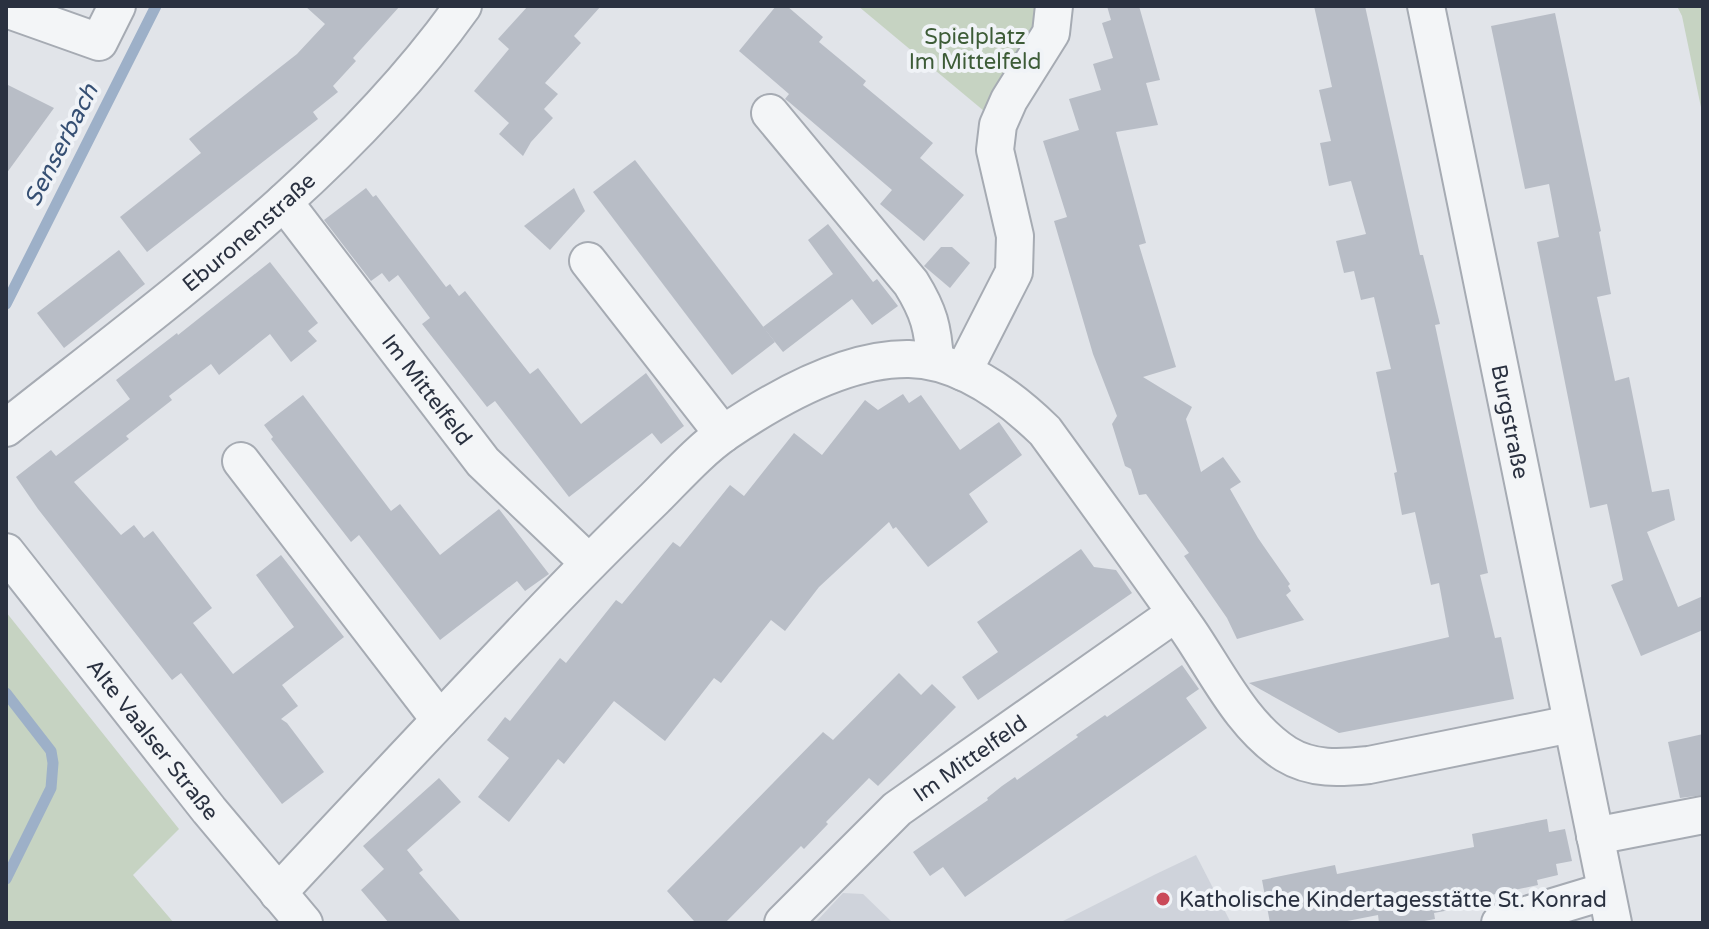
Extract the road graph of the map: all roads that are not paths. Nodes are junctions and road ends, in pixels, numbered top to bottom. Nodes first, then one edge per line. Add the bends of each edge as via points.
1 (117, 6) edge
2 (463, 6) edge
3 (1054, 6) edge
4 (1426, 6) edge
5 (6, 9) edge
6 (770, 113) dead end
7 (284, 202) junction
8 (588, 261) dead end
9 (949, 367) junction
10 (6, 428) edge
11 (723, 434) junction
12 (241, 461) dead end
13 (6, 552) edge
14 (589, 563) junction
15 (1176, 613) junction
16 (440, 720) junction
17 (1571, 724) junction
18 (1703, 815) edge
19 (1595, 836) junction
20 (278, 893) junction
21 (1610, 907) edge
22 (304, 923) edge
23 (783, 923) edge
24 (1500, 923) edge

1 - 5 street via 99,42
2 - 7 street, Eburonenstraße via 368,123
3 - 9 street via 1051,33 998,125 995,150 1015,236 1014,272
4 - 17 street, Burgstraße
6 - 9 street via 911,283
7 - 10 street, Eburonenstraße
7 - 14 street, Im Mittelfeld via 483,462
8 - 11 street
9 - 11 street via 908,359 867,363 785,394
9 - 15 street via 998,391 1045,431
11 - 14 street
12 - 16 street
13 - 20 street, Alte Vaalser Straße
14 - 16 street
15 - 17 street via 1266,739 1314,766 1369,765
15 - 23 street, Im Mittelfeld via 897,809
16 - 20 street
17 - 19 street, Burgstraße
18 - 19 street
19 - 21 street, Burgstraße
20 - 22 street, Alte Vaalser Straße
21 - 24 street, Burgstraße

